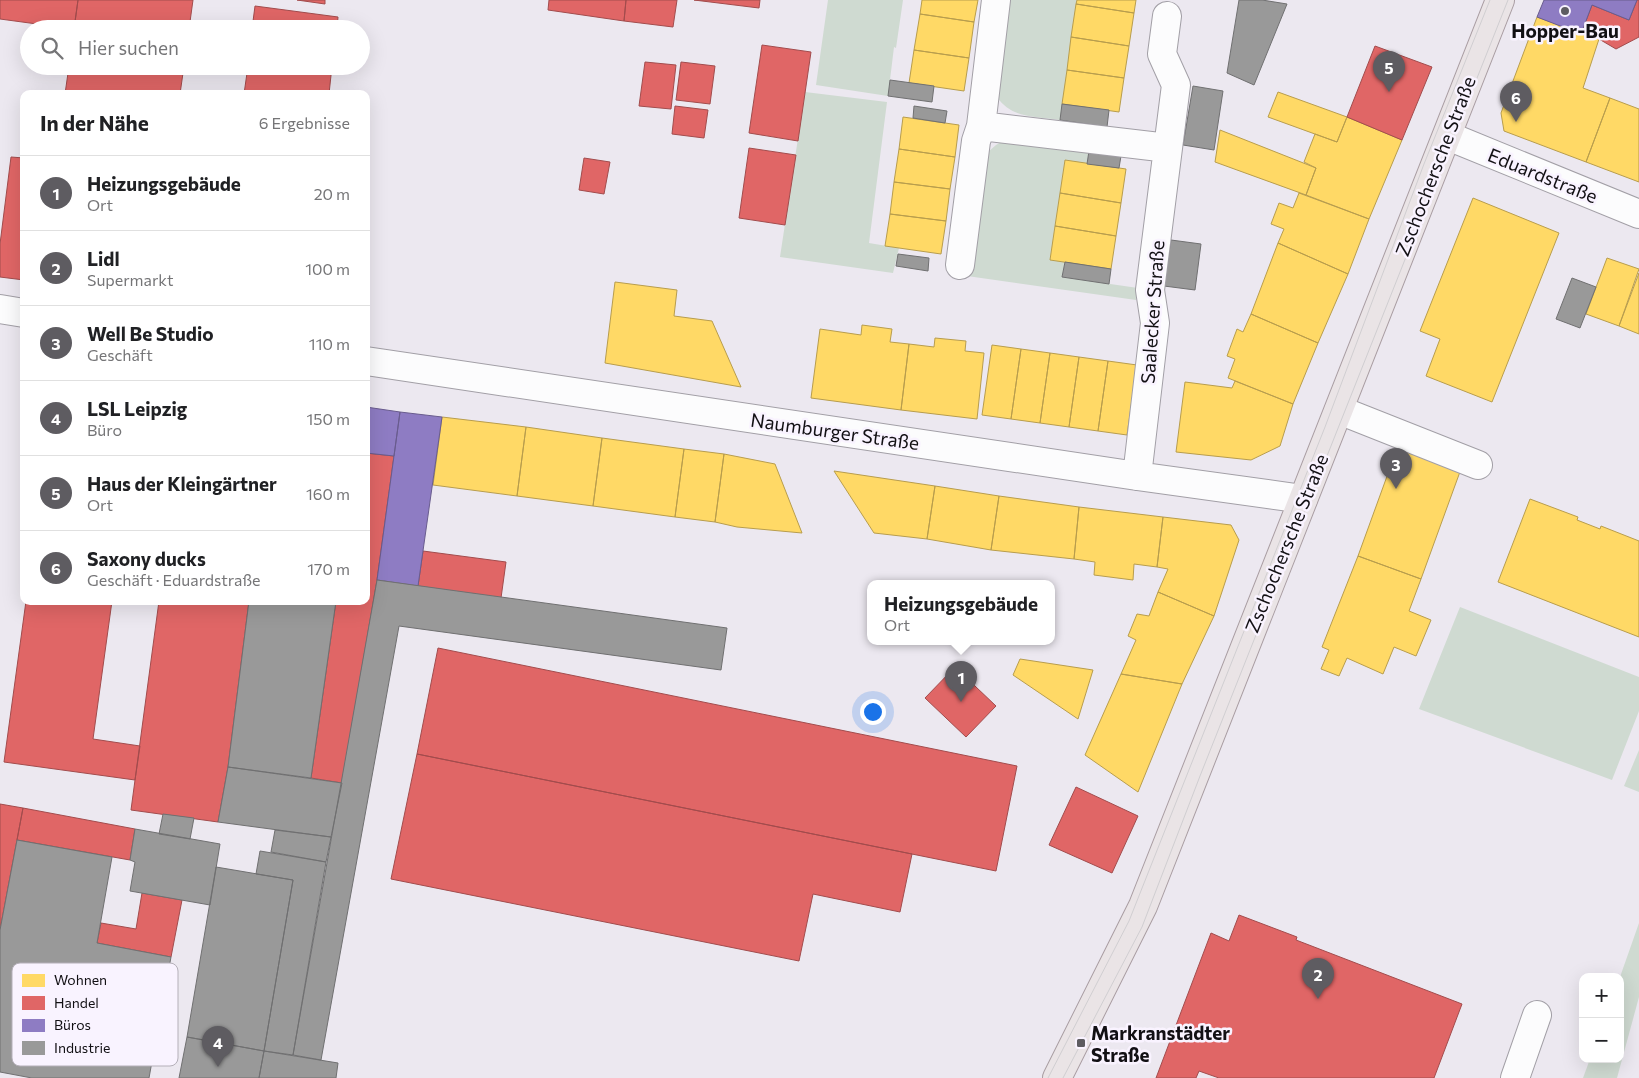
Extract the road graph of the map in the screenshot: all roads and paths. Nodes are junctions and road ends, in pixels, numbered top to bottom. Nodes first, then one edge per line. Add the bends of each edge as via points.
1 (996, 0) edge
2 (1500, 0) edge
3 (1167, 16) dead end
4 (981, 126) junction
5 (1448, 136) junction
6 (1168, 148) junction
7 (1639, 214) edge
8 (960, 265) dead end
9 (0, 309) edge
10 (20, 312) edge
11 (370, 362) edge
12 (1339, 410) junction
13 (1478, 464) dead end
14 (1137, 476) junction
15 (1303, 499) junction
16 (1537, 1015) dead end
17 (1057, 1078) edge
18 (1515, 1078) edge

1 - 4 street
2 - 5 main road, Zschochersche Straße
3 - 6 street, Saalecker Straße via 1162,54 1176,85
4 - 6 street
4 - 8 street via 976,141
5 - 7 street, Eduardstraße
5 - 12 main road, Zschochersche Straße
6 - 14 street, Saalecker Straße via 1150,290 1155,323
9 - 10 street
11 - 14 street, Naumburger Straße
12 - 13 street
12 - 15 main road, Zschochersche Straße
14 - 15 street, Naumburger Straße
15 - 17 main road, Zschochersche Straße via 1143,906
16 - 18 street

